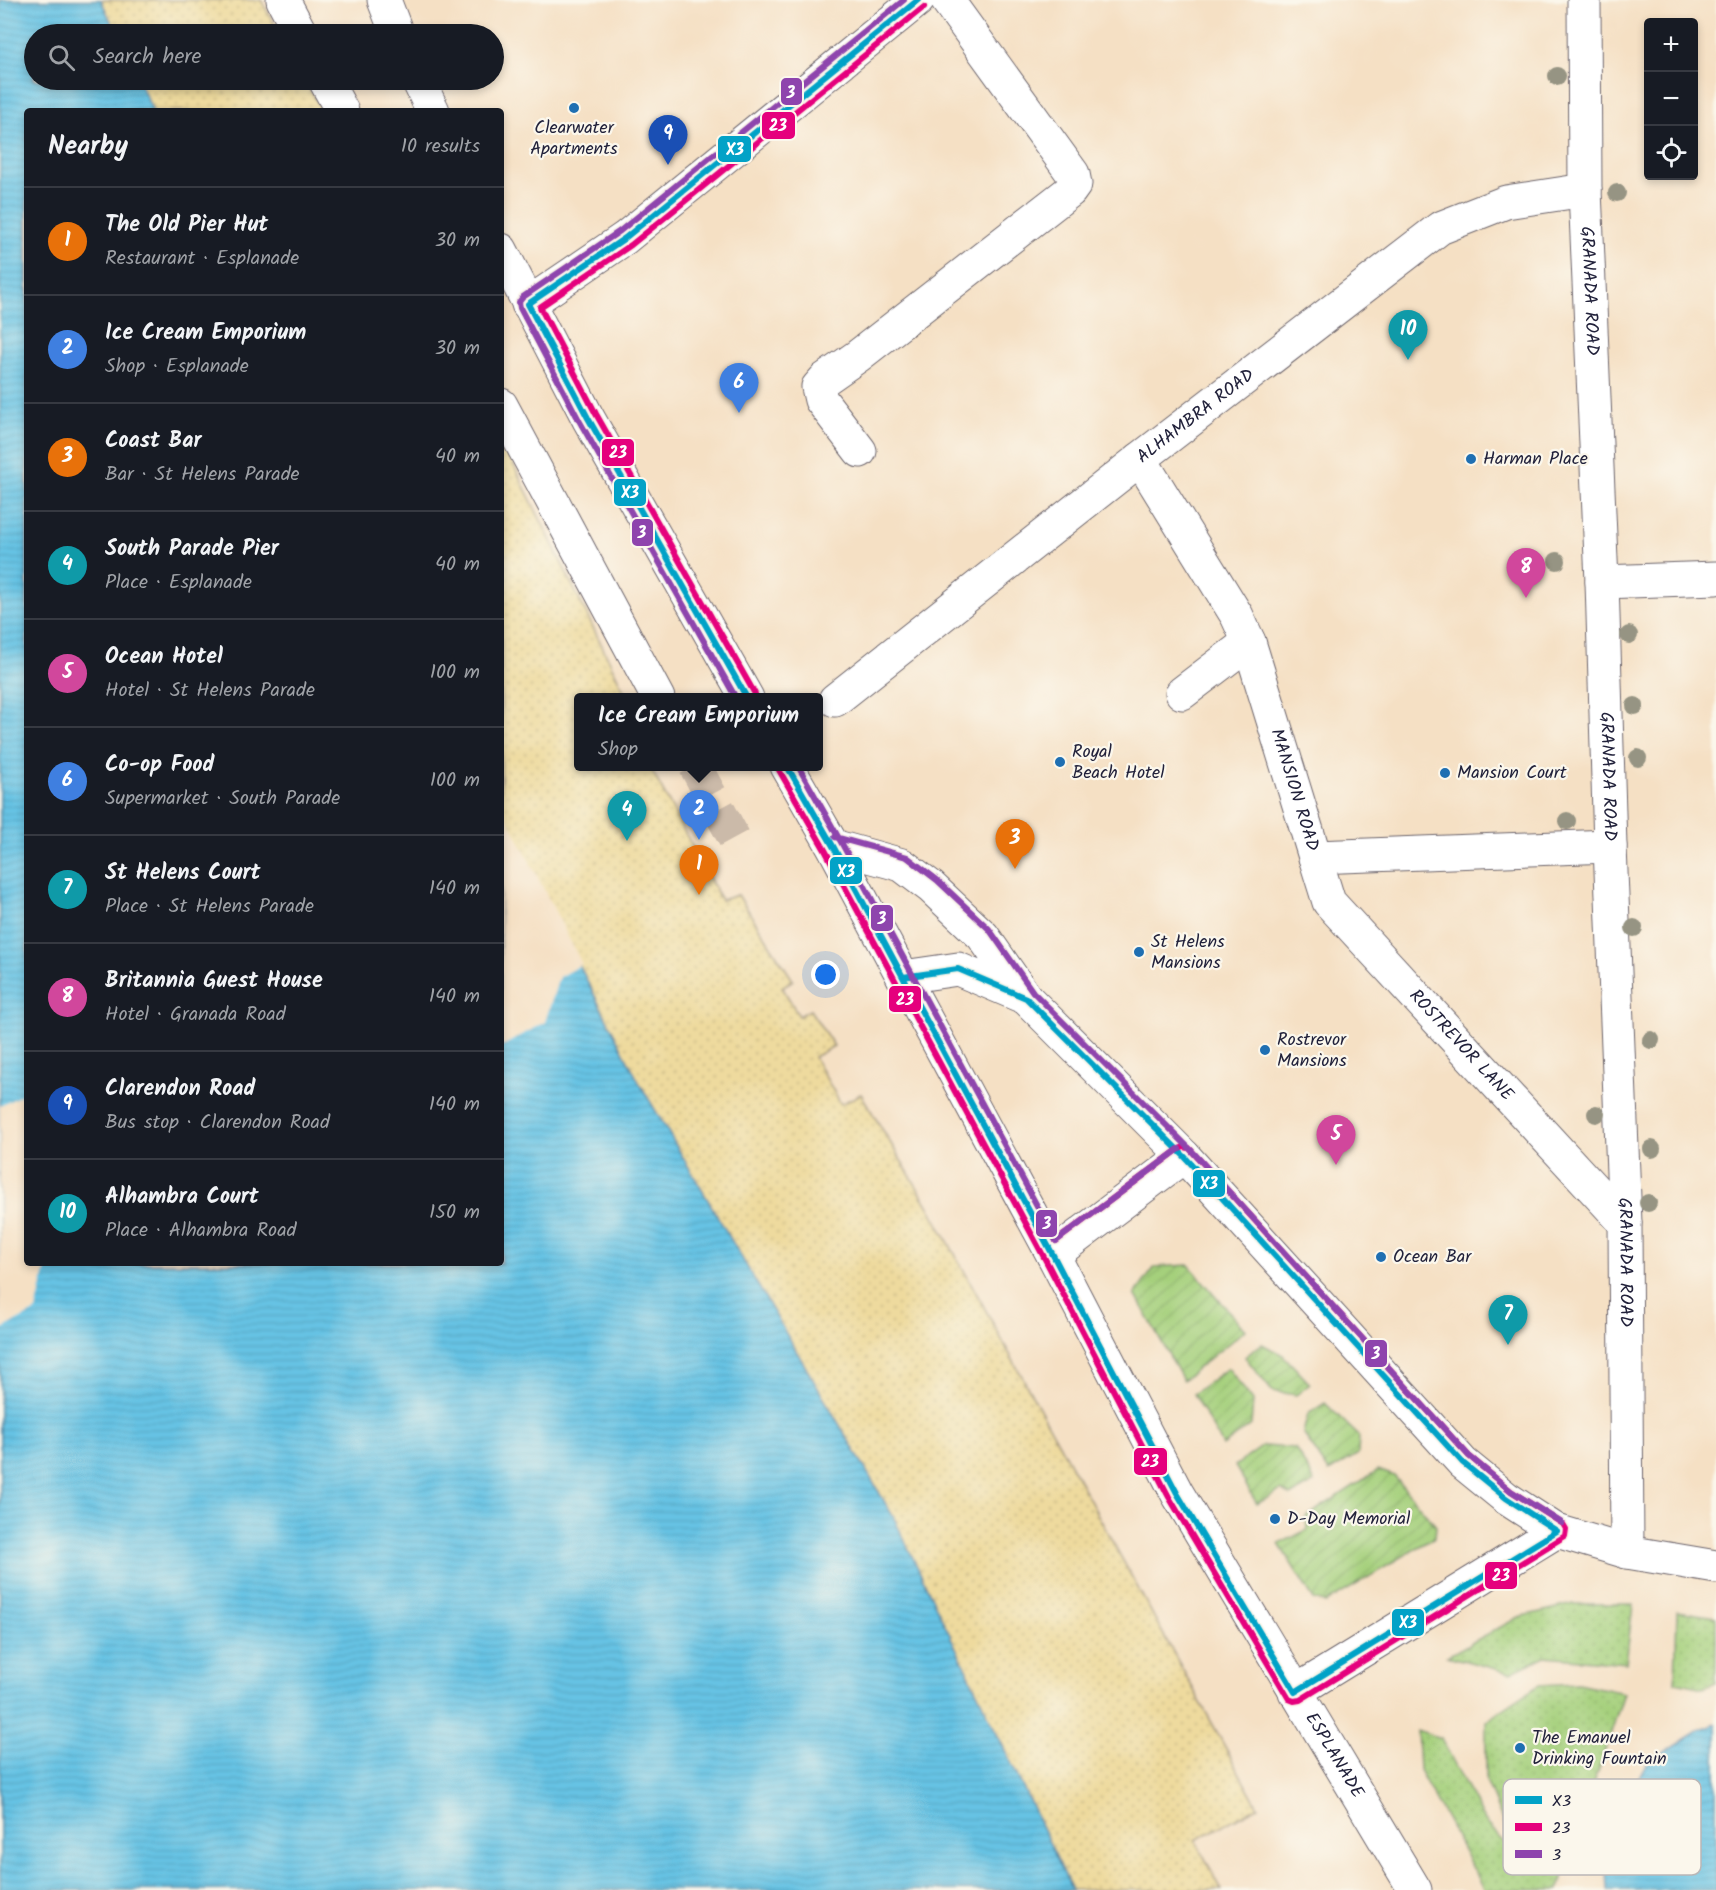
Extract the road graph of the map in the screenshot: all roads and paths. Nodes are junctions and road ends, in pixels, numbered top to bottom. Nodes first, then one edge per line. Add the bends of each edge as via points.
1 (283, 0) edge
2 (384, 0) edge
3 (918, 0) edge
4 (947, 0) edge
5 (1584, 0) edge
6 (296, 24) edge
7 (392, 24) edge
8 (331, 90) edge
9 (423, 90) edge
10 (340, 108) edge
11 (432, 108) edge
12 (1585, 190) junction
13 (504, 256) edge
14 (528, 304) junction
15 (504, 411) edge
16 (861, 451) dead end
17 (1140, 459) junction
18 (1716, 578) edge
19 (1602, 582) junction
20 (1249, 642) junction
21 (655, 693) edge
22 (744, 693) edge
23 (1182, 693) dead end
24 (835, 700) dead end
25 (790, 771) edge
26 (833, 846) junction
27 (1610, 846) junction
28 (1315, 857) junction
29 (903, 977) junction
30 (1026, 998) junction
31 (1184, 1156) junction
32 (1625, 1223) junction
33 (1053, 1255) junction
34 (1557, 1531) junction
35 (1627, 1552) junction
36 (1716, 1567) edge
37 (1295, 1692) junction
38 (1415, 1890) edge

1 - 6 street
2 - 7 street
3 - 14 street via 625,238
4 - 16 street via 1073,174 1075,184 818,387 821,400
5 - 12 street, GRANADA ROAD
8 - 10 street
9 - 11 street
12 - 17 street, ALHAMBRA ROAD via 1506,202 1440,228
12 - 19 street, GRANADA ROAD
13 - 14 street
14 - 22 street
15 - 21 street
17 - 20 street, MANSION ROAD
17 - 24 street, ALHAMBRA ROAD
18 - 19 street
19 - 27 street, GRANADA ROAD
20 - 23 street
20 - 28 street, MANSION ROAD
25 - 26 street, ESPLANADE
26 - 29 street, ESPLANADE
26 - 30 street via 902,865 931,887 983,936
27 - 28 street, MANSION ROAD
27 - 32 street, GRANADA ROAD
28 - 32 street, ROSTREVOR LANE via 1329,902
29 - 30 street via 958,969
29 - 33 street, ESPLANADE
30 - 31 street
31 - 33 street
31 - 34 street via 1463,1463 1506,1498
32 - 35 street, GRANADA ROAD
33 - 37 street, ESPLANADE via 1177,1493
34 - 35 street
34 - 37 street
35 - 36 street
37 - 38 street, ESPLANADE

